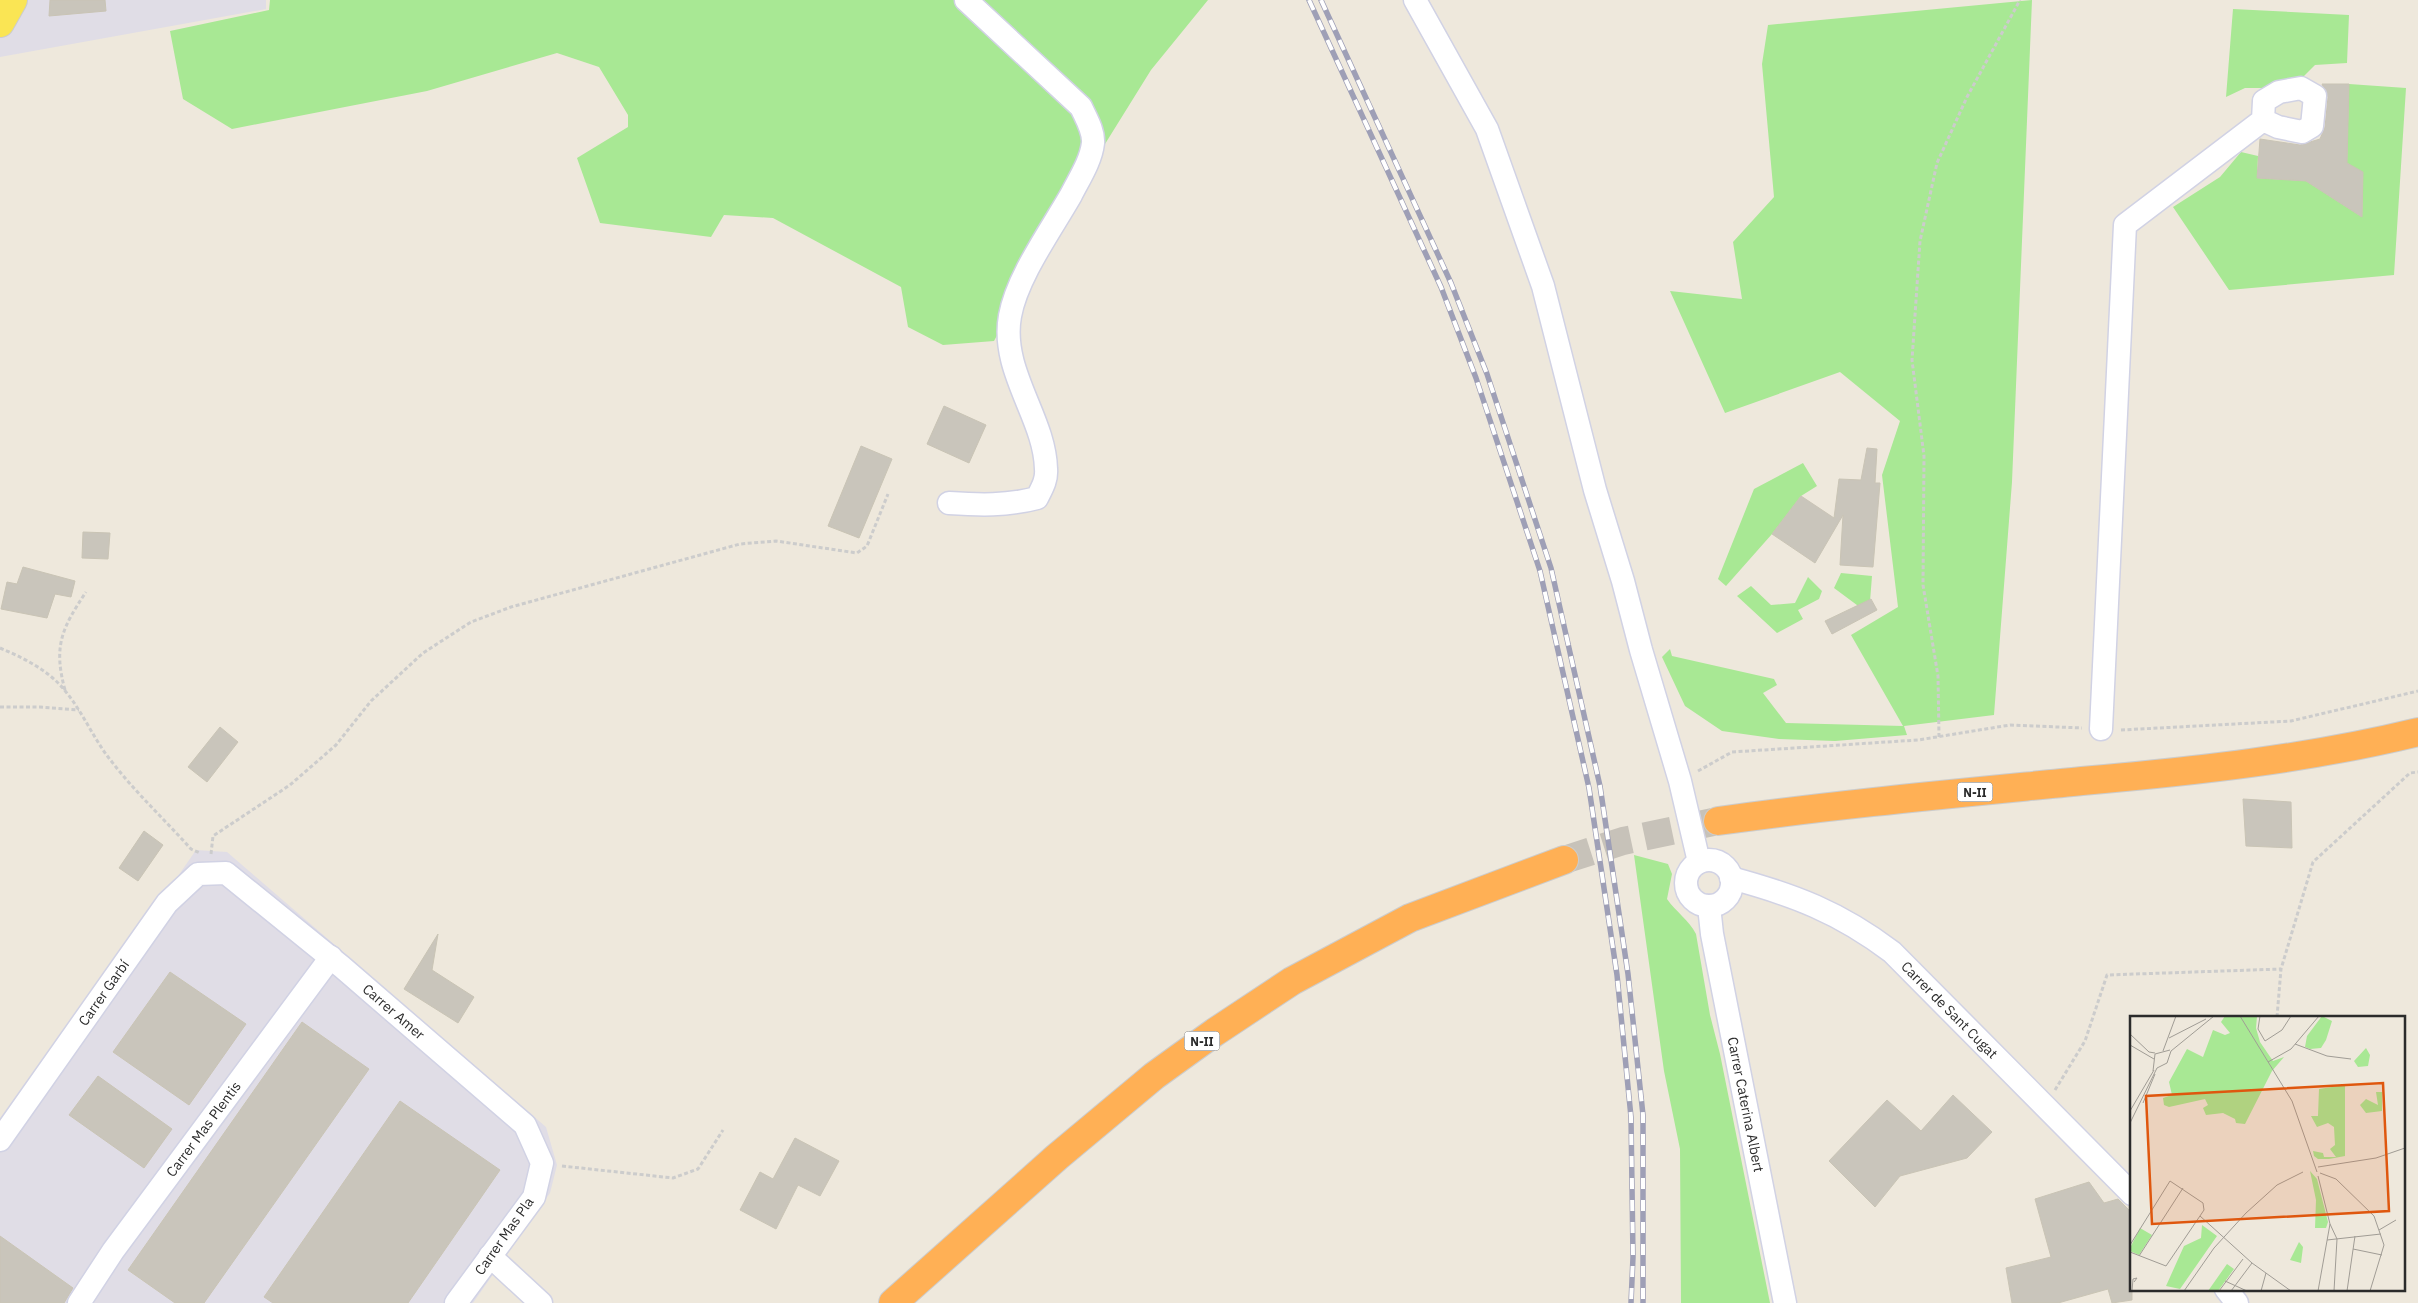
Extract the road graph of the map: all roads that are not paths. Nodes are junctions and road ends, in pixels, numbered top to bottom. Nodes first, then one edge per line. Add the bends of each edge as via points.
1 (14, 0) edge
2 (966, 0) edge
3 (1415, 0) edge
4 (0, 24) edge
5 (2263, 120) dead end
6 (949, 503) dead end
7 (2101, 729) road end
8 (2418, 732) edge
9 (1718, 821) tunnel mouth
10 (1564, 860) tunnel mouth
11 (1699, 862) junction
12 (226, 873) joint
13 (1731, 878) junction
14 (1709, 906) junction
15 (331, 958) junction
16 (0, 1140) edge
17 (542, 1163) joint
18 (2130, 1192) edge
19 (490, 1256) junction
20 (2227, 1290) edge
21 (79, 1303) edge
22 (456, 1303) edge
23 (541, 1303) edge
24 (893, 1303) edge
25 (1785, 1303) edge
26 (2237, 1303) edge

1 - 4 main road
2 - 6 street via 1081,107 1093,142 1082,175 1016,294 1010,318 1009,342 1016,374 1041,443 1046,469 1044,484 1037,498 1016,504 979,506
3 - 11 street via 1487,129 1543,286 1595,490 1680,781
5 - 7 street via 2125,225
8 - 9 highway, N-II via 2358,747 2232,767
10 - 24 highway, N-II via 1410,918 1292,981 1154,1076 1057,1157
11 - 13 street via 1719,863
11 - 14 street via 1690,870 1686,888 1696,903
12 - 15 street, Carrer Amer
12 - 16 street, Carrer Garbí via 198,874 168,903
13 - 14 street via 1727,898
13 - 18 street, Carrer de Sant Cugat via 1785,892 1859,928 1898,958
14 - 25 street, Carrer Caterina Albert
15 - 17 street, Carrer Amer via 526,1125
15 - 21 street, Carrer Mas Plentis via 113,1251
17 - 19 street, Carrer Mas Pla via 534,1197
19 - 22 street, Carrer Mas Pla
19 - 23 street
20 - 26 street

